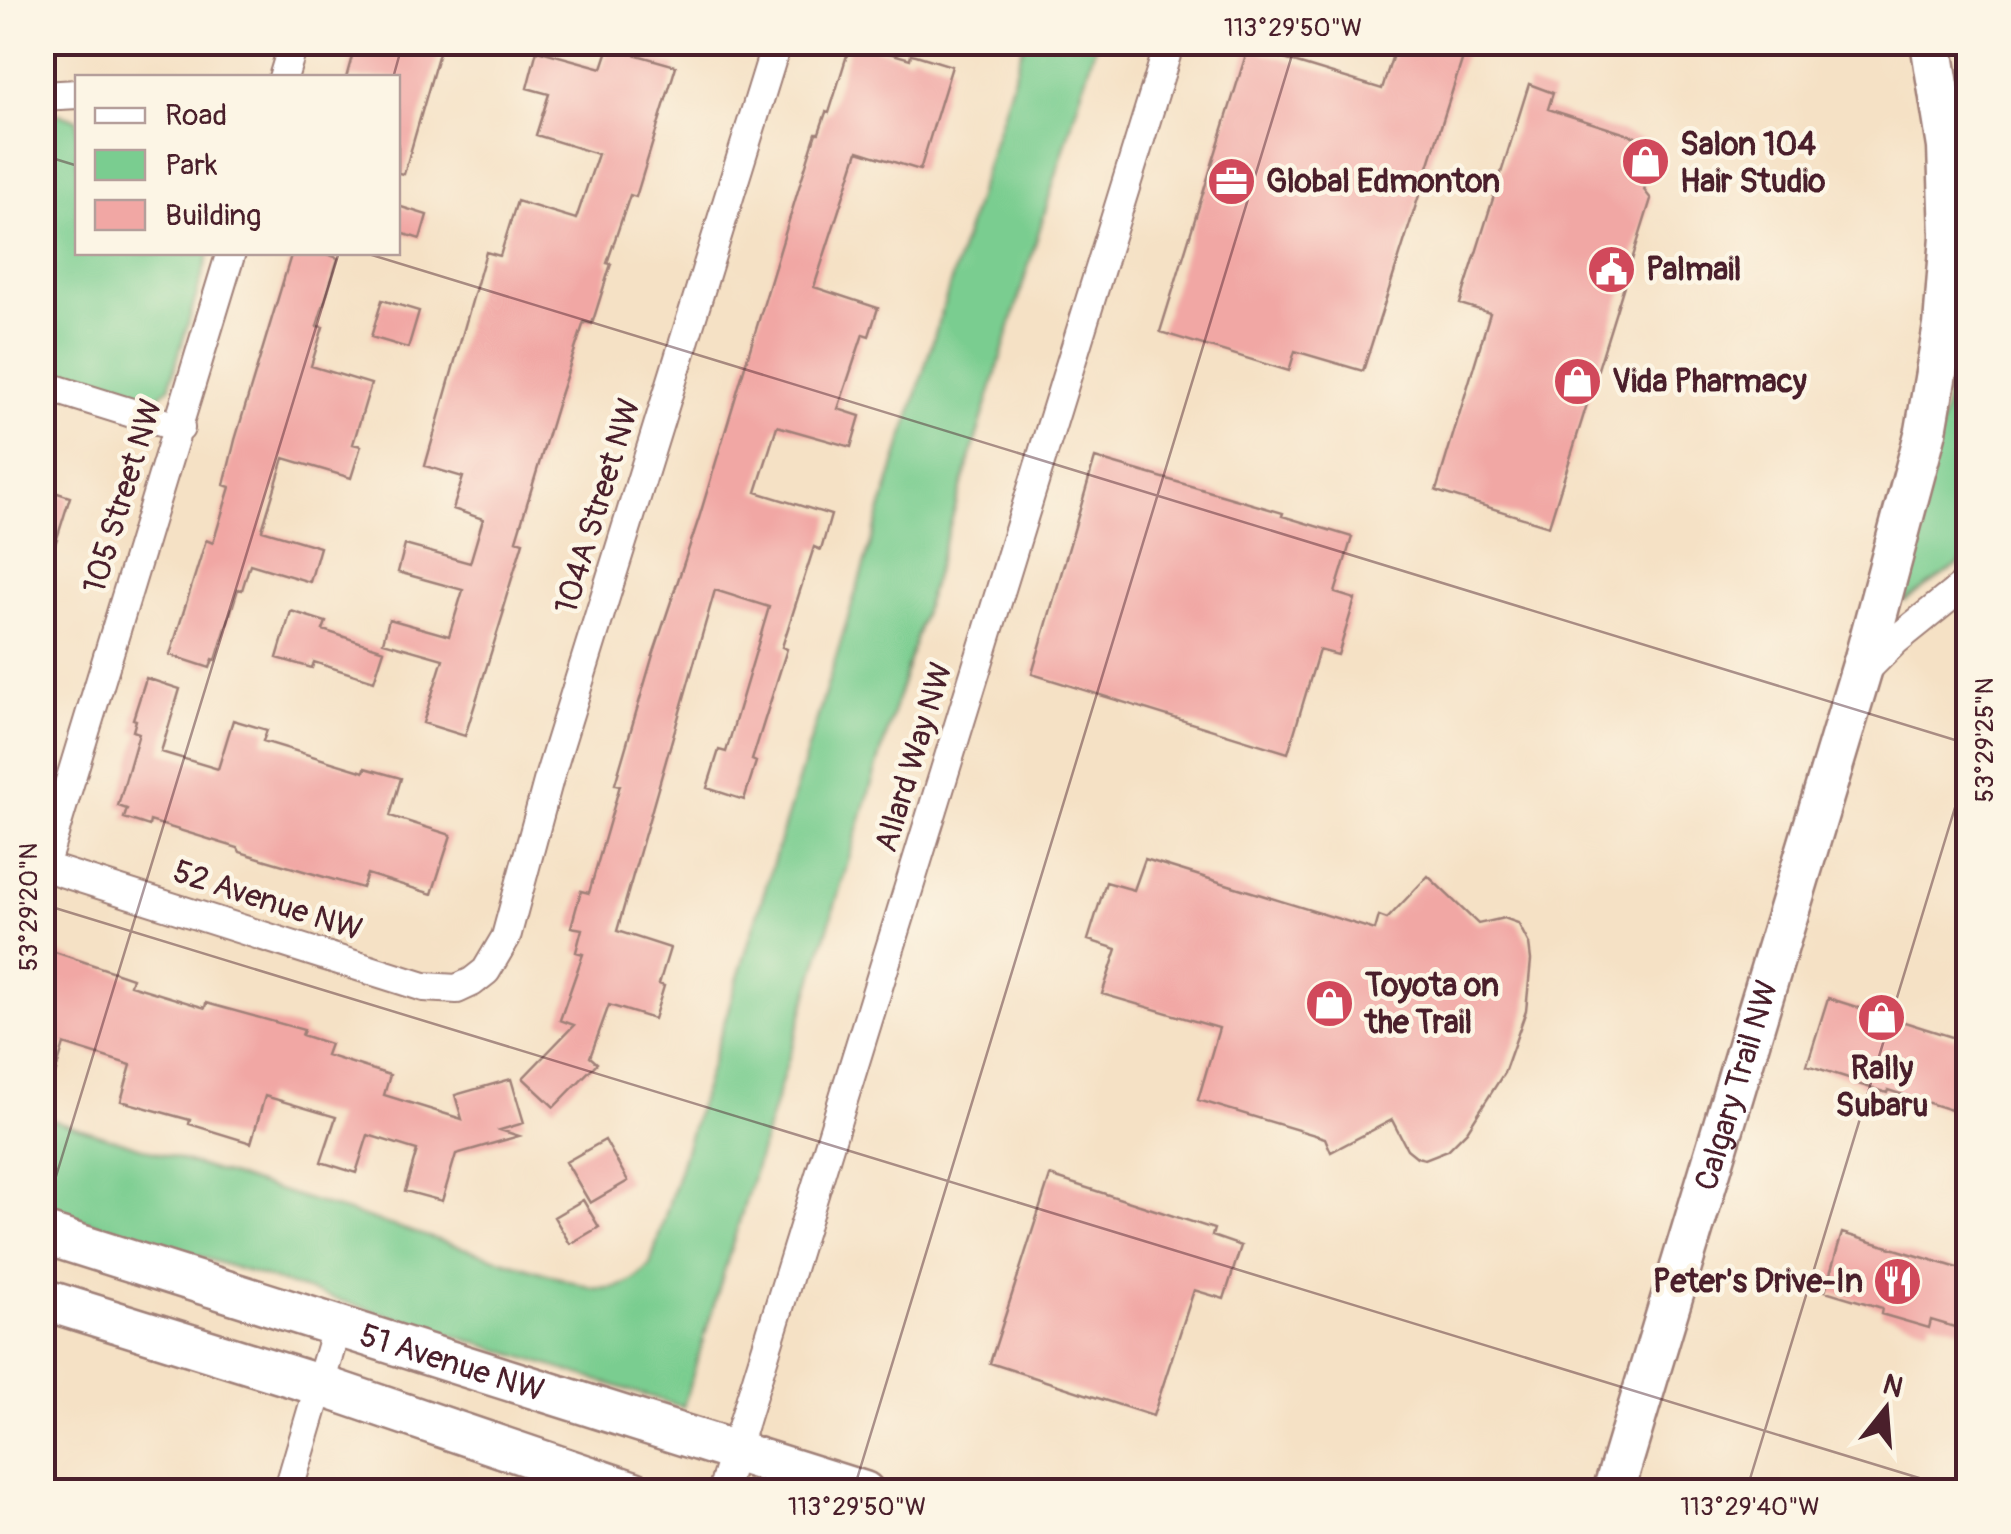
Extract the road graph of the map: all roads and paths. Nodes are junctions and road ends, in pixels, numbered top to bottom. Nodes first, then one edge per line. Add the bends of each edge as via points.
1 (294, 42) edge
2 (778, 42) edge
3 (1170, 42) edge
4 (1931, 42) edge
5 (285, 75) edge
6 (75, 94) edge
7 (42, 96) edge
8 (1963, 241) edge
9 (230, 255) edge
10 (42, 385) edge
11 (180, 428) junction
12 (1968, 582) edge
13 (1858, 678) junction
14 (43, 869) edge
15 (472, 982) joint
16 (42, 1233) edge
17 (42, 1298) edge
18 (337, 1326) junction
19 (319, 1385) junction
20 (735, 1450) junction
21 (288, 1492) edge
22 (634, 1492) edge
23 (722, 1492) edge
24 (864, 1492) edge
25 (1613, 1492) edge

1 - 5 street
2 - 15 street, 104A Street NW via 549,778 506,938
3 - 20 street, Allard Way NW
4 - 8 main road, Calgary Trail NW
6 - 7 street
8 - 13 main road, Calgary Trail NW via 1926,431
9 - 11 street, 105 Street NW
10 - 11 street
11 - 14 street, 105 Street NW
12 - 13 street, Calgary Trail NW
13 - 25 main road, Calgary Trail NW
14 - 15 street, 52 Avenue NW via 424,988 457,989
16 - 18 main road, 51 Avenue NW
17 - 19 main road, 51 Avenue NW
18 - 19 street
18 - 20 main road, 51 Avenue NW
19 - 21 street
19 - 22 main road, 51 Avenue NW
20 - 23 street, Allard Way NW
20 - 24 main road, 51 Avenue NW

